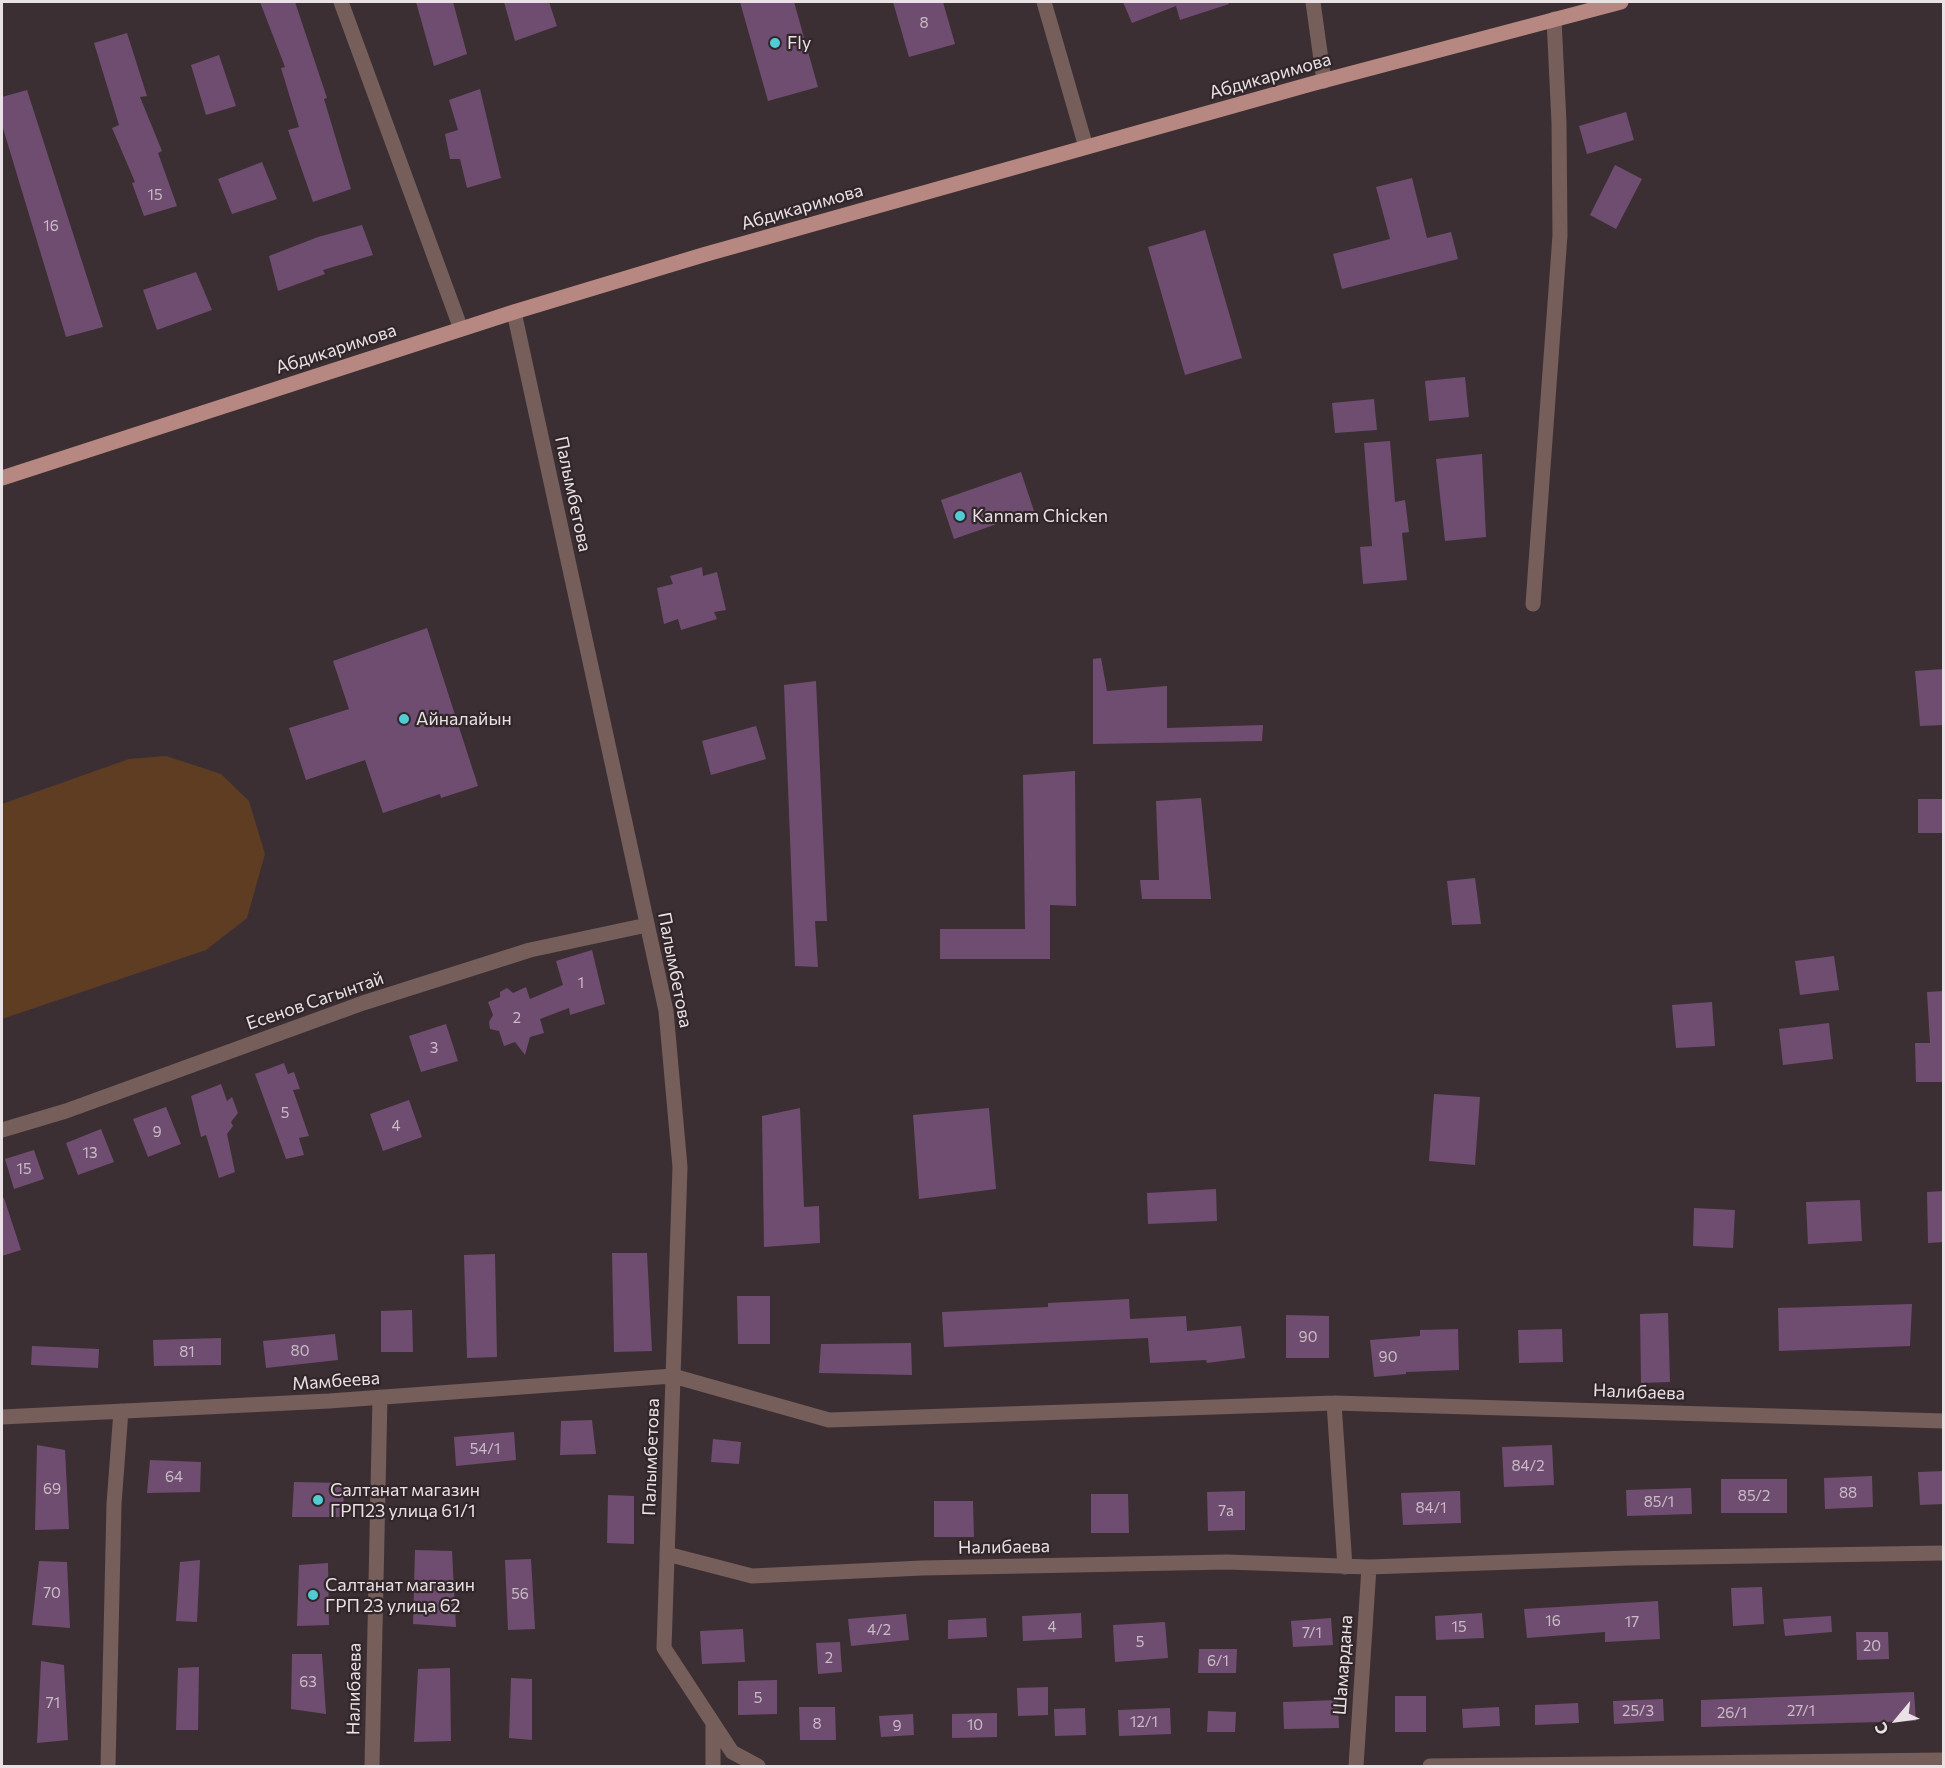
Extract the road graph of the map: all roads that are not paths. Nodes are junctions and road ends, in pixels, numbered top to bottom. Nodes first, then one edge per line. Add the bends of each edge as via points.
1 (341, 2) edge
2 (1044, 2) edge
3 (1313, 2) edge
4 (1621, 2) edge
5 (1554, 19) junction
6 (1324, 81) junction
7 (1086, 147) junction
8 (514, 312) junction
9 (461, 329) junction
10 (2, 478) edge
11 (1533, 604) dead end
12 (647, 925) junction
13 (2, 1131) edge
14 (673, 1376) junction
15 (380, 1397) junction
16 (1334, 1403) junction
17 (121, 1411) junction
18 (2, 1417) edge
19 (1944, 1421) edge
20 (1944, 1553) edge
21 (667, 1554) junction
22 (1345, 1567) junction
23 (1369, 1567) junction
24 (714, 1724) junction
25 (1944, 1760) edge
26 (108, 1767) edge
27 (372, 1767) edge
28 (713, 1767) edge
29 (758, 1767) edge
30 (1356, 1767) edge
31 (1430, 1767) edge

1 - 9 street
2 - 7 street
3 - 6 street
4 - 5 main road, Абдикаримова
5 - 6 main road, Абдикаримова
5 - 11 street via 1560,236
6 - 7 main road, Абдикаримова
7 - 8 main road, Абдикаримова
8 - 9 main road, Абдикаримова
8 - 12 street, Палымбетова
9 - 10 main road, Абдикаримова
12 - 13 street, Есенов Сагынтай via 530,950
12 - 14 street, Палымбетова via 666,1011 680,1167
14 - 15 street, Мамбеева
14 - 16 street, Налибаева via 829,1420
14 - 21 street, Палымбетова
15 - 17 street, Мамбеева
15 - 27 street, Налибаева
16 - 19 street, Налибаева
16 - 22 street
17 - 18 street, Мамбеева
17 - 26 street via 114,1504
20 - 23 street, Налибаева
21 - 22 street, Налибаева via 752,1576 922,1568 1203,1563
21 - 24 street, Палымбетова via 664,1648
22 - 23 street, Налибаева
23 - 30 street, Шамардана
24 - 28 street
24 - 29 street via 732,1752
25 - 31 street

